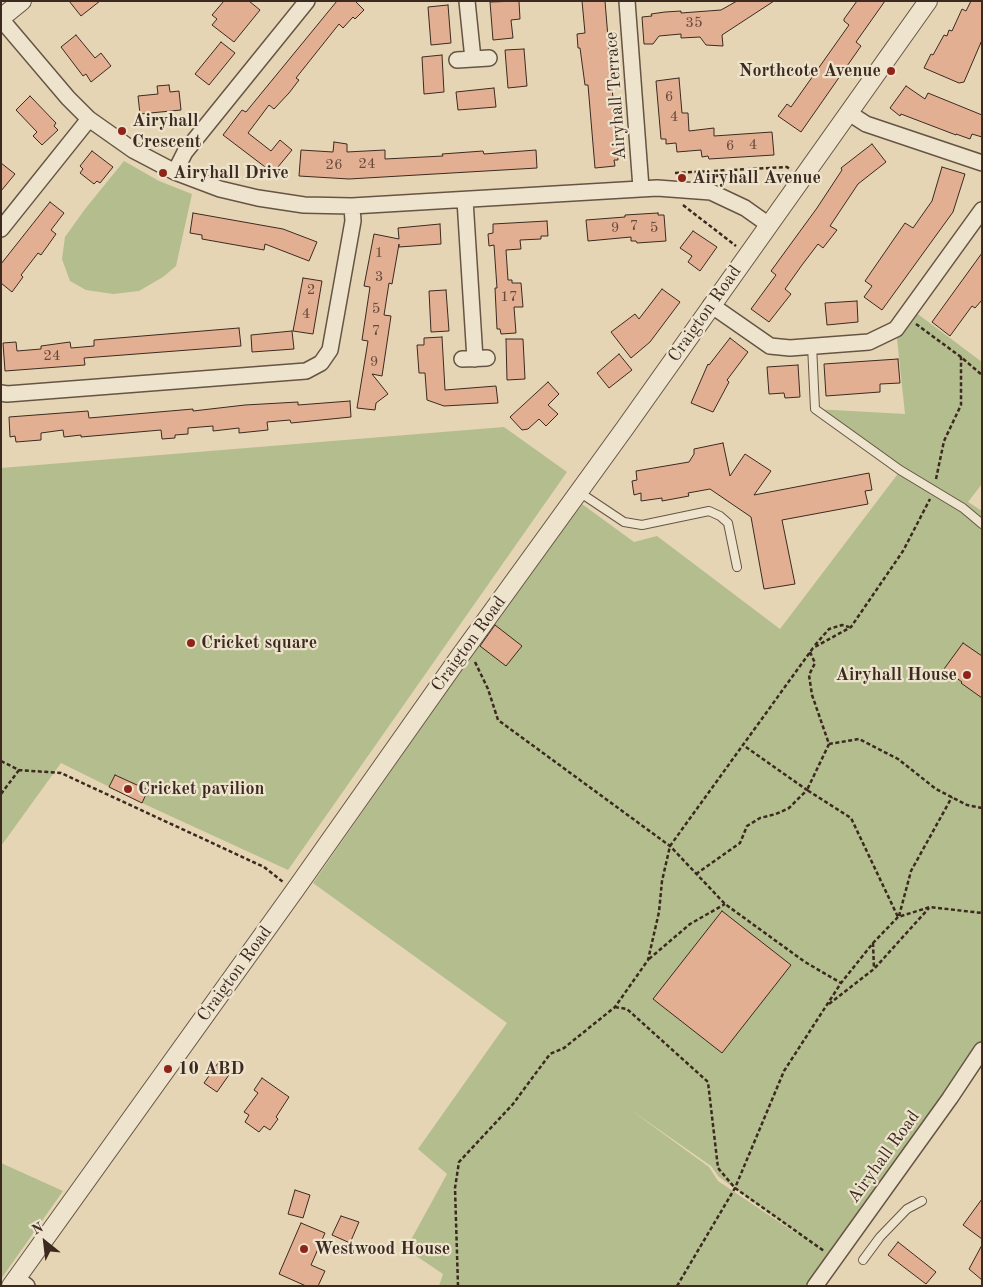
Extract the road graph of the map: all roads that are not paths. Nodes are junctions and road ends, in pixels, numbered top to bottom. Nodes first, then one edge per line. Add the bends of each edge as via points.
1 (22, 1) edge
2 (307, 1) edge
3 (467, 1) edge
4 (627, 1) edge
5 (928, 1) edge
6 (1, 18) edge
7 (489, 58) dead end
8 (474, 59) junction
9 (457, 60) dead end
10 (849, 113) junction
11 (89, 119) junction
12 (982, 163) edge
13 (175, 172) junction
14 (641, 188) junction
15 (465, 200) junction
16 (352, 206) junction
17 (982, 210) edge
18 (769, 225) junction
19 (1, 229) edge
20 (711, 306) junction
21 (812, 345) junction
22 (474, 359) dead end
23 (1, 393) edge
24 (579, 492) junction
25 (982, 524) edge
26 (737, 567) dead end
27 (982, 1050) edge
28 (922, 1201) dead end
29 (863, 1260) dead end
30 (18, 1283) edge
31 (815, 1286) edge

1 - 6 street
2 - 13 street via 185,152
3 - 8 street
4 - 14 street, Airyhall Terrace
5 - 10 street, Craigton Road
6 - 11 street
7 - 8 street
8 - 9 street
10 - 12 street via 866,124
10 - 18 street, Craigton Road
11 - 13 street via 133,150
11 - 19 street
13 - 16 street via 220,189 258,198
14 - 15 street
14 - 18 street via 711,192 745,208
15 - 16 street
15 - 22 street
16 - 23 street via 353,221 330,350 322,363 306,371
17 - 21 street via 896,329 869,342
18 - 20 street, Craigton Road
20 - 21 street via 770,346
20 - 24 street, Craigton Road
21 - 25 lane via 815,409
24 - 26 lane via 624,522 642,525 709,511 720,516 728,523
24 - 30 street, Craigton Road
27 - 31 street, Airyhall Road
28 - 29 lane via 907,1209

